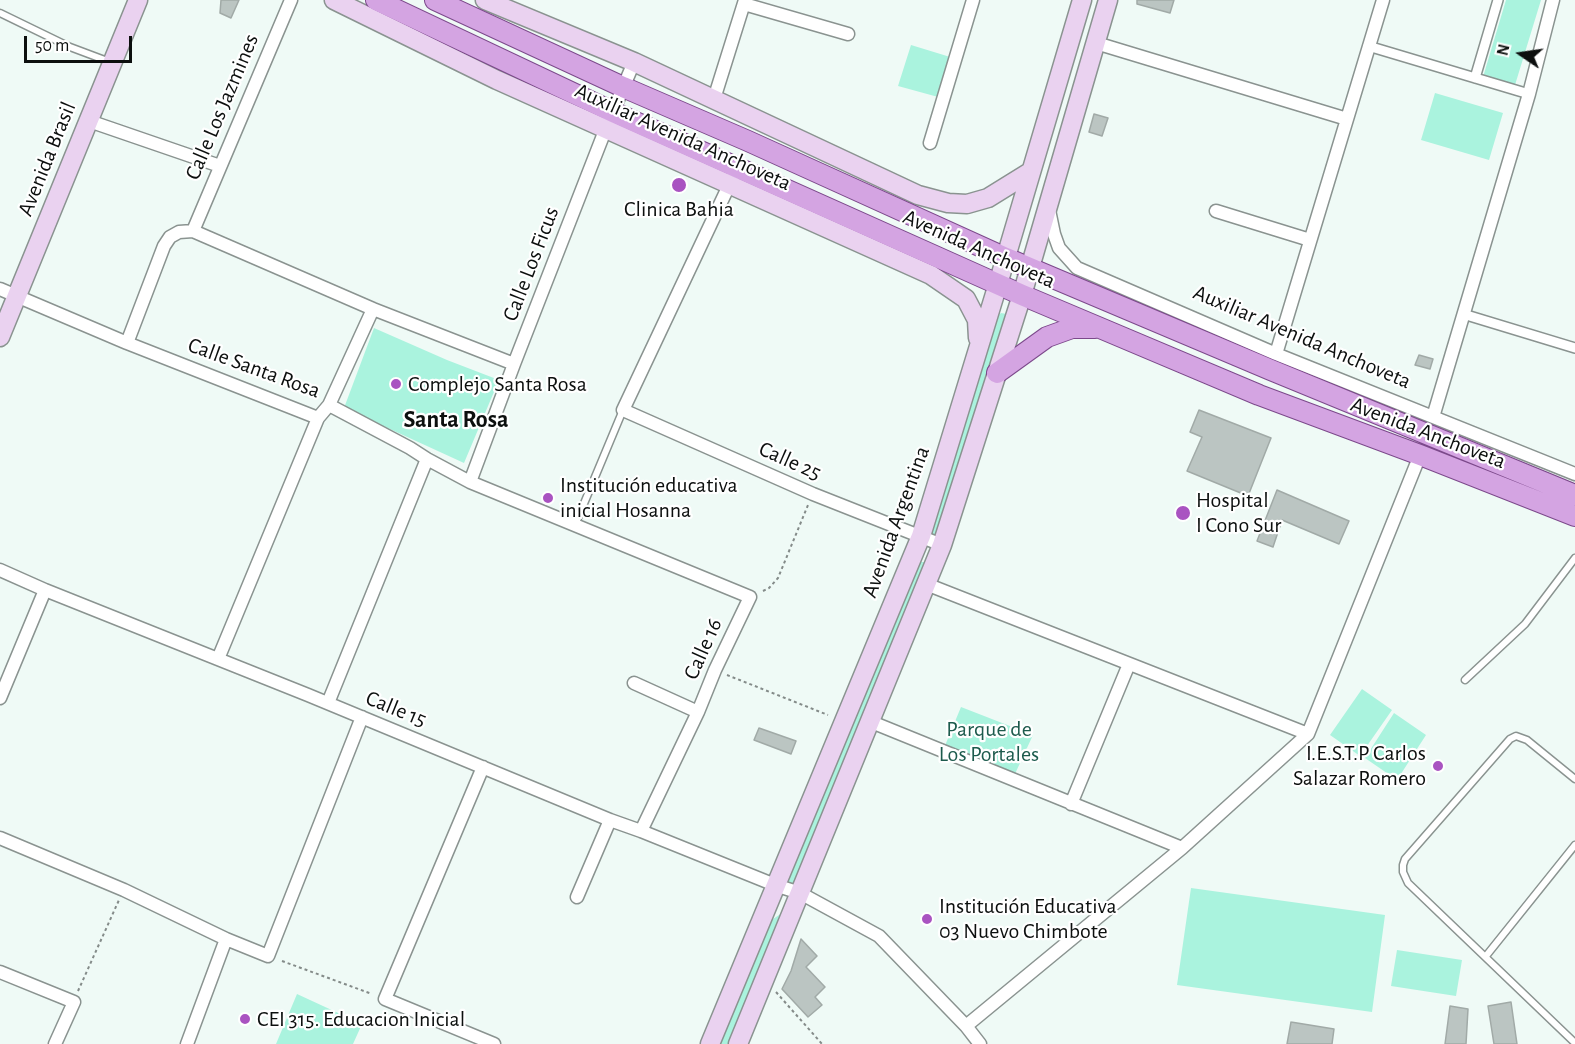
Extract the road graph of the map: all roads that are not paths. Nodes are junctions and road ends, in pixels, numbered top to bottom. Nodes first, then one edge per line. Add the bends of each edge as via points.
1 (138, 0) edge
2 (291, 0) edge
3 (334, 0) edge
4 (376, 0) edge
5 (435, 0) edge
6 (485, 0) edge
7 (973, 0) edge
8 (1081, 0) edge
9 (1108, 0) edge
10 (1383, 0) edge
11 (1498, 0) edge
12 (1553, 0) edge
13 (745, 2) edge
14 (0, 13) edge
15 (848, 34) dead end
16 (1096, 43) junction
17 (1368, 46) junction
18 (634, 62) junction
19 (113, 63) junction
20 (1475, 78) junction
21 (623, 87) junction
22 (1529, 94) junction
23 (714, 99) junction
24 (1347, 119) junction
25 (609, 120) junction
26 (89, 121) junction
27 (930, 143) dead end
28 (220, 166) junction
29 (1030, 172) junction
30 (733, 176) junction
31 (1048, 206) junction
32 (1216, 211) dead end
33 (193, 231) junction
34 (1310, 240) junction
35 (1006, 258) junction
36 (1030, 269) junction
37 (998, 284) junction
38 (8, 293) edge
39 (1022, 295) junction
40 (373, 309) junction
41 (1463, 314) junction
42 (1102, 328) junction
43 (0, 337) edge
44 (127, 343) junction
45 (978, 347) junction
46 (1575, 348) edge
47 (1276, 354) junction
48 (514, 364) junction
49 (997, 373) junction
50 (328, 405) junction
51 (623, 410) junction
52 (1433, 417) junction
53 (318, 418) junction
54 (1420, 455) junction
55 (427, 459) junction
56 (1575, 474) edge
57 (470, 482) junction
58 (1575, 495) edge
59 (1575, 516) edge
60 (575, 525) junction
61 (921, 536) junction
62 (942, 544) junction
63 (1575, 558) edge
64 (0, 570) edge
65 (926, 584) junction
66 (45, 590) junction
67 (750, 597) joint
68 (218, 659) junction
69 (1129, 664) junction
70 (1465, 680) dead end
71 (634, 683) dead end
72 (0, 698) edge
73 (328, 703) junction
74 (698, 712) junction
75 (362, 717) junction
76 (870, 721) junction
77 (1308, 734) junction
78 (483, 767) junction
79 (1575, 779) edge
80 (1071, 804) junction
81 (610, 820) junction
82 (640, 831) junction
83 (0, 838) edge
84 (1575, 845) edge
85 (1182, 848) junction
86 (776, 885) junction
87 (800, 893) junction
88 (577, 897) dead end
89 (226, 939) junction
90 (1486, 956) junction
91 (0, 972) edge
92 (966, 1026) junction
93 (1575, 1043) edge
94 (55, 1044) edge
95 (187, 1044) edge
96 (494, 1044) edge
97 (710, 1044) edge
98 (738, 1044) edge
99 (980, 1044) edge

1 - 19 main road, Avenida Brasil
2 - 28 street, Calle Los Jazmines
3 - 25 main road, Auxiliar Avenida Anchoveta via 497,80
4 - 25 main road, Avenida Anchoveta
5 - 21 main road, Avenida Anchoveta
6 - 18 main road, Auxiliar Avenida Anchoveta
7 - 27 street
8 - 29 main road, Avenida Argentina
9 - 16 main road
10 - 17 street
11 - 20 street
12 - 22 street
13 - 15 street
13 - 23 street
14 - 19 lane
16 - 24 street
16 - 31 main road
17 - 20 street
17 - 24 street
18 - 21 street, Calle Los Ficus
18 - 23 main road, Auxiliar Avenida Anchoveta
19 - 26 main road, Avenida Brasil
20 - 22 street
21 - 25 street, Calle Los Ficus
21 - 35 main road, Avenida Anchoveta
22 - 41 street
23 - 29 main road, Auxiliar Avenida Anchoveta via 918,195 948,203 967,204 988,198
24 - 34 street
25 - 30 main road, Avenida Anchoveta
25 - 48 street, Calle Los Ficus
26 - 28 street
26 - 38 main road, Avenida Brasil
28 - 33 street, Calle Los Jazmines
29 - 35 main road, Avenida Argentina
30 - 37 main road, Avenida Anchoveta
30 - 45 main road, Auxiliar Avenida Anchoveta via 931,274 966,300 977,320
30 - 51 street
31 - 36 main road
31 - 47 street, Auxiliar Avenida Anchoveta via 1059,248 1077,268
32 - 34 street
33 - 40 street
33 - 44 street via 179,232 164,246
34 - 47 street
35 - 36 main road, Avenida Anchoveta
35 - 37 main road, Avenida Argentina
36 - 39 main road
36 - 58 main road, Avenida Anchoveta
37 - 39 main road, Avenida Anchoveta
37 - 45 main road, Avenida Argentina
38 - 43 main road, Avenida Brasil
38 - 44 street, Calle Santa Rosa
39 - 42 main road, Avenida Anchoveta
39 - 49 main road
40 - 48 street
40 - 50 street
41 - 46 street
41 - 52 street
42 - 49 main road via 1072,328 1047,337
42 - 54 main road, Avenida Anchoveta via 1258,394
44 - 53 street, Calle Santa Rosa
45 - 61 main road, Avenida Argentina
47 - 52 street, Auxiliar Avenida Anchoveta
48 - 57 street, Calle Los Ficus
49 - 62 main road
50 - 53 street, Calle Santa Rosa
50 - 55 street, Calle Santa Rosa
51 - 60 lane
51 - 61 street, Calle 25 via 813,494
52 - 56 street, Auxiliar Avenida Anchoveta
53 - 68 street
54 - 59 main road, Avenida Anchoveta
54 - 77 street
55 - 57 street, Calle Santa Rosa
55 - 73 street
57 - 60 street, Calle Santa Rosa
60 - 67 street, Calle Santa Rosa
61 - 62 street, Calle 25
61 - 86 main road, Avenida Argentina
62 - 65 main road
63 - 70 lane via 1525,624
64 - 66 street, Calle 15
65 - 69 street
65 - 76 main road
66 - 68 street, Calle 15
66 - 72 street
67 - 74 street, Calle 16
68 - 73 street, Calle 15
69 - 77 street
69 - 80 street
71 - 74 street
73 - 75 street, Calle 15
74 - 82 street, Calle 16
75 - 78 street, Calle 15
75 - 89 street via 268,956
76 - 80 street
76 - 87 main road
77 - 85 street
78 - 81 street, Calle 15
78 - 96 street via 385,999
79 - 90 lane via 1527,740 1516,736 1405,859 1403,872 1408,883
80 - 85 street
81 - 82 street, Calle 15
81 - 88 street
82 - 86 street, Calle 15
83 - 89 street via 124,890
84 - 90 lane
85 - 92 street
86 - 87 street, Calle 15
86 - 97 main road, Avenida Argentina
87 - 92 street, Calle 15 via 879,936
87 - 98 main road
89 - 95 street
90 - 93 lane
91 - 94 street via 74,1002
92 - 99 street, Calle 15

